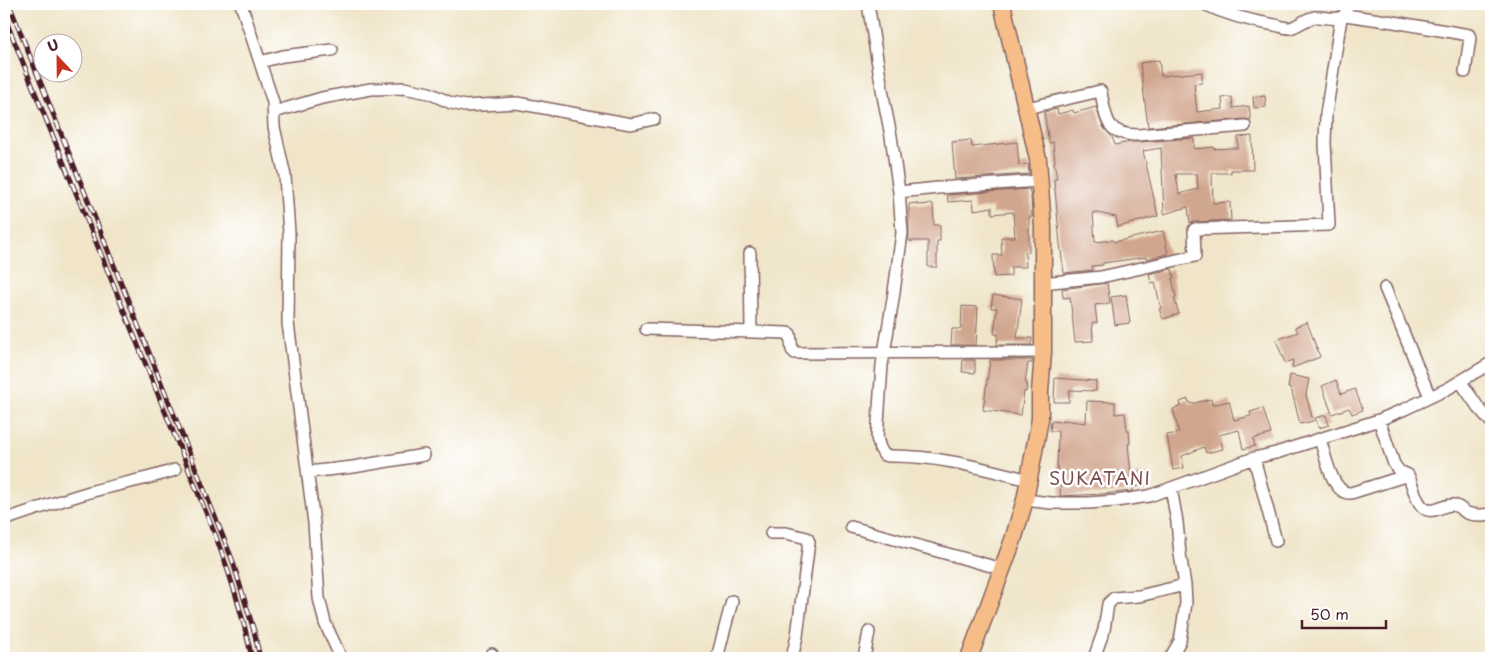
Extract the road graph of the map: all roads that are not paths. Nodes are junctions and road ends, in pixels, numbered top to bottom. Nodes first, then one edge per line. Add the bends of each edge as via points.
1 (240, 4) edge
2 (868, 4) edge
3 (1005, 4) edge
4 (1204, 4) edge
5 (1344, 12) edge
6 (332, 50) dead end
7 (260, 62) junction
8 (1465, 72) dead end
9 (1027, 108) junction
10 (274, 112) junction
11 (654, 119) dead end
12 (1245, 126) dead end
13 (1040, 181) junction
14 (899, 192) junction
15 (750, 253) dead end
16 (1042, 283) junction
17 (1385, 288) dead end
18 (646, 329) dead end
19 (751, 331) junction
20 (884, 352) junction
21 (1043, 352) junction
22 (1491, 363) edge
23 (1460, 381) junction
24 (1430, 397) junction
25 (1379, 420) junction
26 (1491, 422) edge
27 (1320, 439) junction
28 (424, 455) dead end
29 (1254, 458) junction
30 (176, 470) dead end
31 (308, 472) junction
32 (1408, 475) junction
33 (1029, 480) junction
34 (1171, 488) junction
35 (1025, 500) junction
36 (1491, 514) edge
37 (4, 520) edge
38 (851, 527) dead end
39 (771, 533) dead end
40 (1276, 541) dead end
41 (1002, 569) junction
42 (1185, 585) junction
43 (732, 601) dead end
44 (869, 632) dead end
45 (341, 658) edge
46 (716, 658) edge
47 (792, 658) edge
48 (864, 658) edge
49 (969, 658) edge
50 (1094, 658) edge
51 (1170, 658) edge

1 - 7 street
2 - 14 street
3 - 9 highway
4 - 5 street via 1227,14 1290,28 1310,18 1334,19
5 - 8 street via 1469,35
5 - 16 street via 1326,114 1329,225 1195,229 1195,256 1101,277
6 - 7 street
7 - 10 street
9 - 12 street via 1100,91 1113,129 1126,135
9 - 13 highway
10 - 11 street via 349,93 404,88 465,106 517,103 631,124
10 - 31 street via 274,127 285,176 289,233 288,323
13 - 14 street
13 - 16 highway
14 - 20 street via 902,233
15 - 19 street
16 - 21 highway
17 - 24 street
18 - 19 street
19 - 20 street via 788,333 795,353
20 - 21 street
20 - 33 street via 877,438 884,455 934,458
21 - 33 highway via 1040,419
22 - 23 street
23 - 24 street
23 - 26 street
24 - 25 street
25 - 27 street
25 - 32 street via 1394,464
27 - 29 street
27 - 32 street via 1333,480 1345,494
28 - 31 street
29 - 34 street
29 - 40 street
30 - 37 street via 60,501
31 - 45 street via 322,613
32 - 36 street via 1424,508 1434,510 1455,505 1468,513
33 - 35 highway
34 - 35 street via 1149,496 1116,501 1052,503
34 - 42 street
35 - 41 highway
38 - 41 street
39 - 47 street via 786,533 807,538 809,542 799,628
41 - 49 highway
42 - 50 street via 1111,600
42 - 51 street via 1186,603 1180,641
43 - 46 street
44 - 48 street

